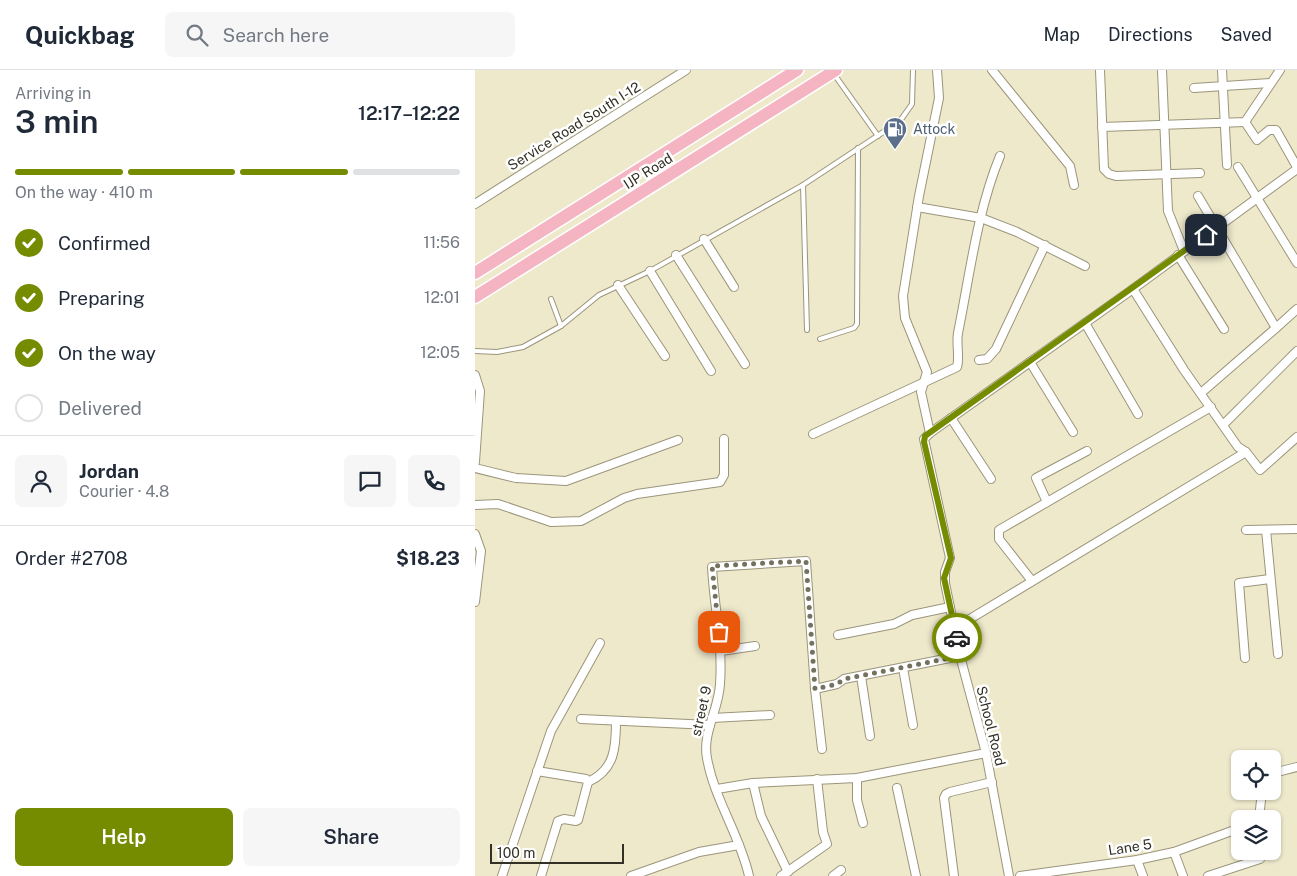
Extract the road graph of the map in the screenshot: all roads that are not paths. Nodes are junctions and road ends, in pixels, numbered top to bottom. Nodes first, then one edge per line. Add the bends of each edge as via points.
1 (686, 70) edge
2 (797, 70) edge
3 (913, 70) edge
4 (937, 70) edge
5 (992, 70) edge
6 (1100, 70) edge
7 (1162, 70) edge
8 (1222, 70) edge
9 (1280, 70) edge
10 (835, 71) edge
11 (1270, 84) junction
12 (1223, 86) junction
13 (1194, 88) dead end
14 (1245, 122) junction
15 (1225, 124) junction
16 (1165, 125) junction
17 (1102, 127) junction
18 (878, 136) junction
19 (858, 148) junction
20 (1000, 156) dead end
21 (1227, 165) dead end
22 (1238, 166) dead end
23 (1297, 168) edge
24 (1200, 173) dead end
25 (1167, 174) junction
26 (803, 185) junction
27 (1074, 185) dead end
28 (1198, 196) dead end
29 (1258, 197) junction
30 (475, 204) edge
31 (917, 207) junction
32 (981, 218) junction
33 (1217, 227) junction
34 (704, 239) junction
35 (1045, 245) junction
36 (1181, 253) junction
37 (677, 255) junction
38 (1297, 263) edge
39 (1085, 266) dead end
40 (650, 271) junction
41 (475, 273) edge
42 (618, 285) junction
43 (734, 287) dead end
44 (1133, 289) junction
45 (475, 296) edge
46 (551, 299) dead end
47 (1297, 308) edge
48 (1085, 323) junction
49 (561, 326) junction
50 (1277, 328) junction
51 (1224, 329) dead end
52 (807, 330) dead end
53 (820, 339) dead end
54 (475, 351) edge
55 (1297, 351) edge
56 (665, 356) dead end
57 (979, 360) dead end
58 (1030, 362) junction
59 (745, 364) dead end
60 (711, 371) dead end
61 (475, 375) edge
62 (922, 383) junction
63 (1201, 393) junction
64 (1211, 407) junction
65 (1138, 414) dead end
66 (951, 418) junction
67 (1223, 424) junction
68 (1073, 432) dead end
69 (929, 433) junction
70 (813, 434) dead end
71 (1297, 437) edge
72 (678, 440) dead end
73 (724, 440) dead end
74 (1087, 451) dead end
75 (1246, 452) junction
76 (475, 462) edge
77 (475, 468) edge
78 (991, 479) dead end
79 (1047, 502) junction
80 (475, 505) edge
81 (1297, 529) edge
82 (1246, 530) dead end
83 (1265, 530) junction
84 (475, 534) edge
85 (1271, 579) junction
86 (1032, 581) junction
87 (475, 602) edge
88 (950, 607) junction
89 (955, 628) junction
90 (838, 635) dead end
91 (600, 642) dead end
92 (755, 646) dead end
93 (721, 651) junction
94 (1278, 654) dead end
95 (960, 656) junction
96 (1245, 658) dead end
97 (903, 668) junction
98 (861, 676) junction
99 (815, 689) junction
100 (770, 715) dead end
101 (581, 719) dead end
102 (616, 721) junction
103 (711, 722) junction
104 (913, 726) dead end
105 (870, 736) dead end
106 (822, 749) dead end
107 (986, 753) junction
108 (1297, 767) edge
109 (537, 771) junction
110 (1281, 771) edge
111 (857, 778) junction
112 (817, 779) junction
113 (588, 782) junction
114 (992, 782) junction
115 (753, 783) junction
116 (897, 788) dead end
117 (717, 789) junction
118 (863, 823) dead end
119 (1231, 831) edge
120 (739, 844) junction
121 (1175, 852) junction
122 (1137, 860) junction
123 (1256, 860) edge
124 (841, 870) dead end
125 (784, 874) edge
126 (502, 876) edge
127 (541, 876) edge
128 (631, 876) edge
129 (749, 876) edge
130 (833, 876) edge
131 (916, 876) edge
132 (954, 876) edge
133 (1009, 876) edge
134 (1020, 876) edge
135 (1143, 876) edge
136 (1183, 876) edge
137 (1208, 876) edge

1 - 30 street, Service Road South I-12
2 - 41 highway, IJP Road
3 - 18 lane via 914,90 909,108 900,121
4 - 31 street via 939,98
5 - 27 street via 1070,166
6 - 17 street
7 - 16 street
8 - 12 street
9 - 11 street
10 - 18 lane
10 - 45 highway, IJP Road
11 - 12 street
11 - 14 street
12 - 13 street
12 - 15 street
14 - 15 street
14 - 23 street via 1257,140 1269,130 1276,130
15 - 16 street
15 - 21 street
16 - 17 street
16 - 25 street
17 - 25 street via 1104,169 1109,174
18 - 19 lane
19 - 26 lane
19 - 53 lane via 857,324 854,328
20 - 32 street
22 - 29 street
23 - 29 street
24 - 25 street
25 - 36 street via 1168,211
26 - 34 lane
26 - 52 lane
28 - 33 street
29 - 33 street
29 - 38 street
31 - 32 street
31 - 62 street via 903,308 927,372
32 - 35 street
32 - 62 street via 955,345 957,367
33 - 36 street
33 - 50 street
34 - 37 lane
34 - 43 street
35 - 39 street
35 - 57 street via 996,348 987,359
36 - 44 street
36 - 51 street
37 - 40 lane
37 - 59 street
40 - 42 lane
40 - 60 street
42 - 49 lane via 599,295
42 - 56 street
44 - 48 street
44 - 63 street
46 - 49 lane
47 - 50 street
48 - 58 street
48 - 65 street
49 - 54 lane via 523,347 497,352
50 - 63 street
55 - 67 street
58 - 66 street
58 - 68 street
61 - 76 street via 480,391
62 - 69 street
62 - 70 street
63 - 64 street
64 - 67 street
64 - 79 street
66 - 69 street
66 - 78 street
67 - 75 street via 1238,448
69 - 88 street, School Road via 924,442 951,558 945,572
71 - 75 street via 1260,470
72 - 77 street via 566,481 516,478
73 - 80 street via 724,475 720,482 637,494 581,521 551,522 498,504
74 - 79 street via 1036,478
75 - 86 street
79 - 86 street via 997,534
81 - 83 street
82 - 83 street
83 - 85 street
84 - 87 street via 481,551
85 - 94 street
85 - 96 street via 1239,584
86 - 89 street
88 - 89 street, School Road
88 - 90 street via 911,615 894,624
89 - 95 street, School Road
91 - 109 street via 551,730
92 - 93 street
93 - 99 street, street 9 via 712,566 806,561
93 - 103 street, street 9 via 720,686
95 - 97 street
95 - 107 street, School Road
97 - 98 street
97 - 104 street
98 - 99 street
98 - 105 street
99 - 106 street
100 - 103 street
101 - 102 street
102 - 103 street
102 - 113 street via 616,748 612,760 598,778
103 - 117 street, street 9 via 706,756
107 - 111 street
107 - 114 street, School Road
108 - 110 street
109 - 113 street via 586,779
109 - 126 street
111 - 112 street
111 - 118 street via 857,800
112 - 115 street
112 - 125 street via 827,844
113 - 127 street via 578,820 558,821
114 - 132 street via 950,792 944,798
114 - 133 street, School Road
115 - 117 street
115 - 125 street via 761,816
116 - 131 street
117 - 120 street, street 9
119 - 121 street, Lane 5
120 - 128 street via 699,852
120 - 129 street, street 9
121 - 122 street, Lane 5
121 - 136 street
122 - 134 street, Lane 5
122 - 135 street
123 - 137 street
124 - 130 street

